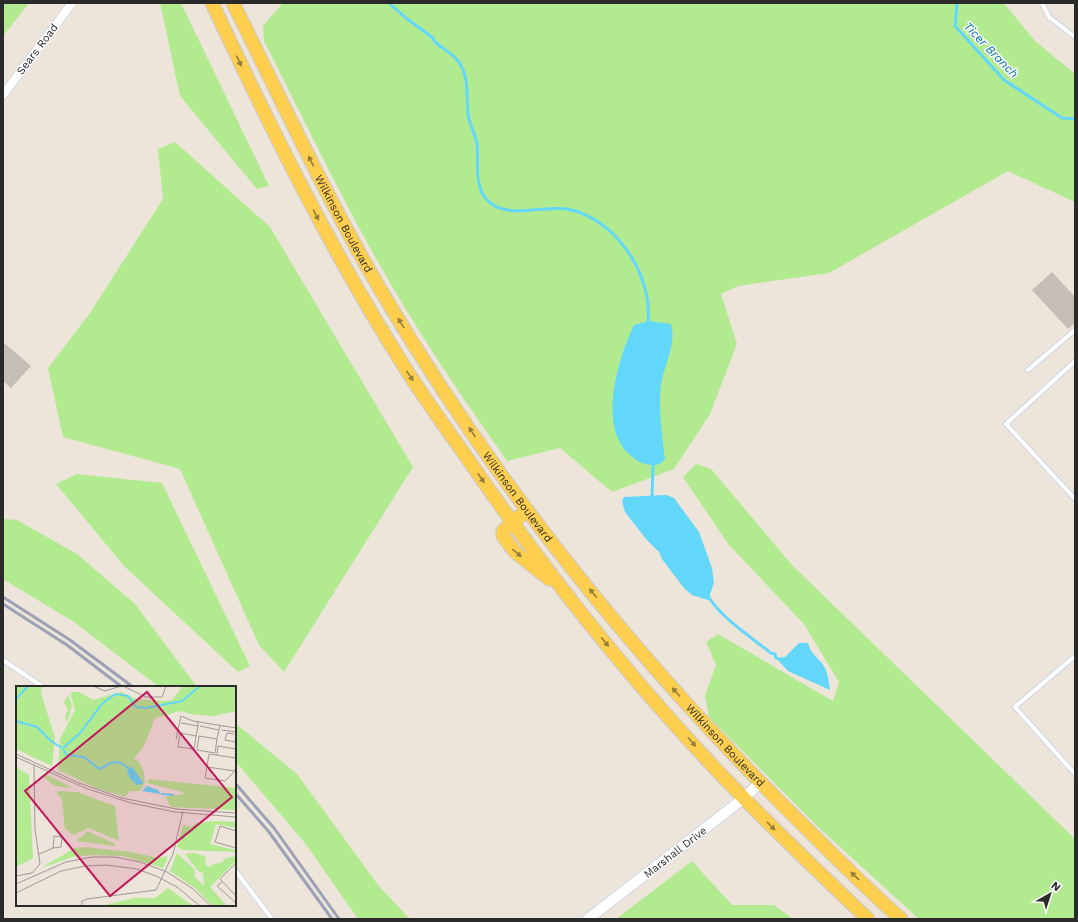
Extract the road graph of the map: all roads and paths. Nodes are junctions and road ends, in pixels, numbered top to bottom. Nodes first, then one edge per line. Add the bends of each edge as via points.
1 (72, 3) edge
2 (212, 3) edge
3 (233, 3) edge
4 (1042, 3) edge
5 (241, 18) junction
6 (223, 26) junction
7 (1075, 37) edge
8 (3, 95) edge
9 (1075, 330) edge
10 (1075, 361) edge
11 (1028, 370) dead end
12 (1075, 499) edge
13 (527, 510) junction
14 (512, 522) junction
15 (1075, 656) edge
16 (3, 660) edge
17 (42, 686) edge
18 (1075, 774) edge
19 (760, 783) junction
20 (744, 798) junction
21 (236, 871) edge
22 (272, 919) edge
23 (588, 919) edge
24 (868, 919) edge
25 (901, 919) edge

1 - 8 street, Sears Road
2 - 6 main road, Wilkinson Boulevard
3 - 5 main road, Wilkinson Boulevard
4 - 7 lane via 1049,17
5 - 6 main road
13 -> 5 main road, Wilkinson Boulevard via 449,398 377,284 297,136
6 -> 14 main road, Wilkinson Boulevard via 330,241 407,371
9 - 11 lane
10 - 12 lane via 1006,424
13 - 14 main road
19 -> 13 main road, Wilkinson Boulevard via 665,680
14 -> 20 main road, Wilkinson Boulevard via 504,531 506,542 564,590 620,660 708,761
15 - 18 lane via 1016,707
16 - 17 lane
19 - 20 street, Marshall Drive
25 -> 19 main road, Wilkinson Boulevard
20 - 23 street, Marshall Drive
20 -> 24 main road, Wilkinson Boulevard
21 - 22 lane

